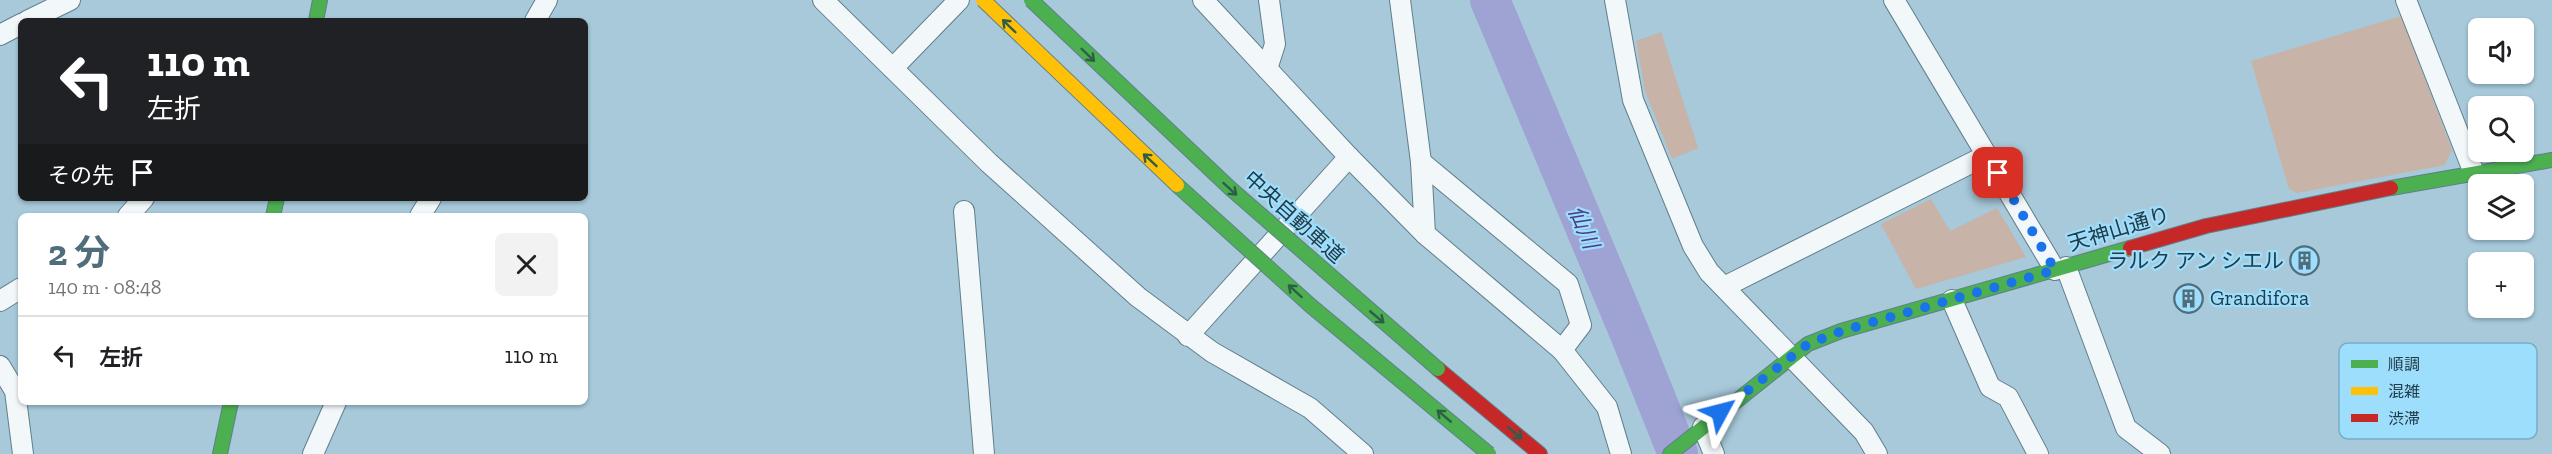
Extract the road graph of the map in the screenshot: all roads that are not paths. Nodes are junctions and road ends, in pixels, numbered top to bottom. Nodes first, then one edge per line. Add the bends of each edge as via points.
1 (70, 0) edge
2 (320, 0) edge
3 (547, 0) edge
4 (823, 0) edge
5 (958, 0) edge
6 (983, 0) edge
7 (1030, 0) edge
8 (1203, 0) edge
9 (1269, 0) edge
10 (1400, 0) edge
11 (1615, 0) edge
12 (1894, 0) edge
13 (2406, 0) edge
14 (33, 18) edge
15 (317, 18) edge
16 (537, 18) edge
17 (18, 26) edge
18 (0, 35) edge
19 (893, 68) junction
20 (1267, 69) junction
21 (1987, 155) junction
22 (1349, 157) junction
23 (2552, 160) edge
24 (1421, 162) junction
25 (2474, 173) junction
26 (141, 201) edge
27 (964, 211) dead end
28 (131, 213) edge
29 (1425, 234) junction
30 (2060, 269) junction
31 (1724, 287) junction
32 (18, 290) edge
33 (1952, 300) junction
34 (0, 301) edge
35 (1188, 336) junction
36 (1562, 350) junction
37 (1790, 357) junction
38 (0, 366) edge
39 (230, 405) edge
40 (335, 405) edge
41 (1699, 430) junction
42 (23, 454) edge
43 (220, 454) edge
44 (313, 454) edge
45 (984, 454) edge
46 (1363, 454) edge
47 (1489, 454) edge
48 (1540, 454) edge
49 (1621, 454) edge
50 (1670, 454) edge
51 (1713, 454) edge
52 (1877, 454) edge
53 (2038, 454) edge
54 (2160, 454) edge

1 - 14 street
2 - 15 main road
3 - 16 street
4 - 19 street
5 - 19 street
47 -> 6 main road, bridge via 1303,298 1154,164
7 -> 48 main road, 中央自動車道, bridge via 1203,165
8 - 20 street
9 - 20 street via 1275,44
10 - 24 street
11 - 31 street via 1633,100 1641,123 1694,246 1709,272
12 - 21 street
13 - 25 street
17 - 18 street
19 - 35 street via 989,163
20 - 22 street
21 - 30 street
21 - 31 street
22 - 29 street
22 - 35 street
23 - 25 main road, 天神山通り
24 - 29 street
24 - 36 street via 1568,284 1581,325
25 - 30 main road, 天神山通り via 2206,226
26 - 28 street
27 - 45 street
29 - 36 street
30 - 33 main road, 天神山通り
30 - 54 street via 2126,428
31 - 37 street
32 - 34 street
33 - 37 main road, 天神山通り via 1842,331 1808,344
33 - 53 street via 1990,387 2008,397
35 - 46 street via 1310,408
36 - 49 street via 1606,407
37 - 41 main road, 天神山通り
37 - 52 street via 1864,432
38 - 42 street via 15,391
39 - 43 main road
40 - 44 street
41 - 50 main road, 天神山通り
41 - 51 street

